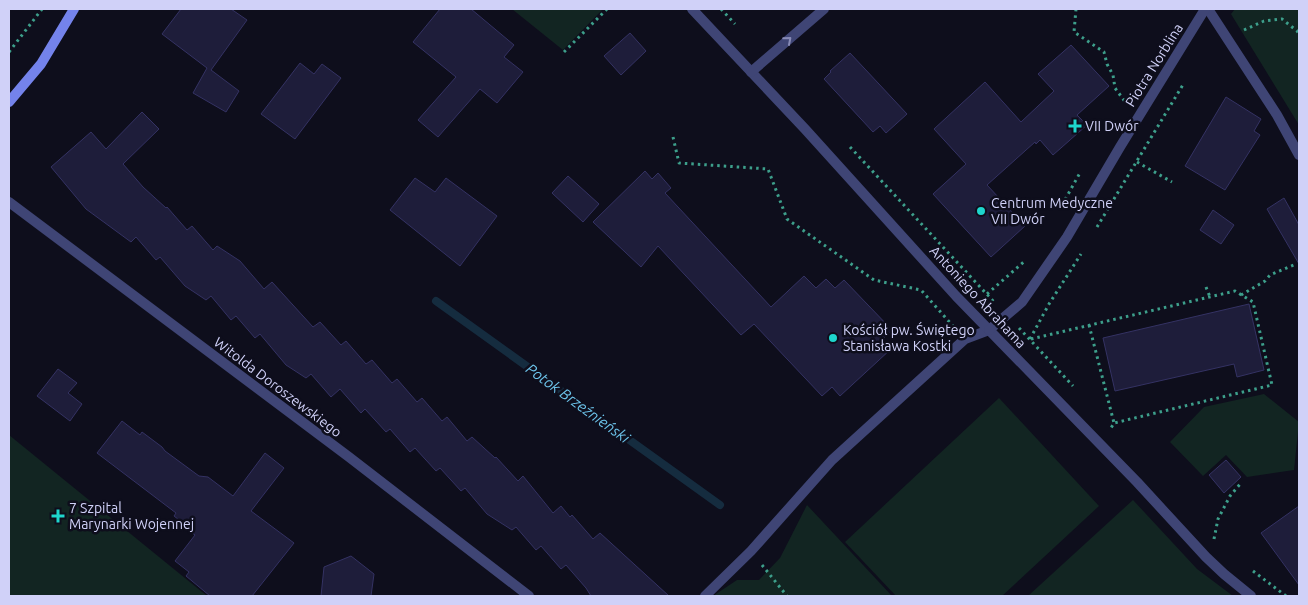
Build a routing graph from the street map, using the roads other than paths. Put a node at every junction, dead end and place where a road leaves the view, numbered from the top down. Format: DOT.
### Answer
graph roads {
  1 [pos="74,9"];
  2 [pos="692,9"];
  3 [pos="824,9"];
  4 [pos="1207,9"];
  5 [pos="751,72"];
  6 [pos="9,102"];
  7 [pos="1299,155"];
  8 [pos="9,202"];
  9 [pos="989,330"];
  10 [pos="529,596"];
  11 [pos="705,596"];
  12 [pos="1251,596"];
  1 -- 6 [label="street"];
  2 -- 5 [label="street, Antoniego Abrahama"];
  5 -- 3 [label="street, one-way"];
  4 -- 7 [label="street"];
  4 -- 9 [label="street, Piotra Norblina"];
  5 -- 9 [label="street, Antoniego Abrahama"];
  8 -- 10 [label="street, Witolda Doroszewskiego"];
  9 -- 11 [label="street, Piotra Norblina"];
  9 -- 12 [label="street, Antoniego Abrahama"];
}
